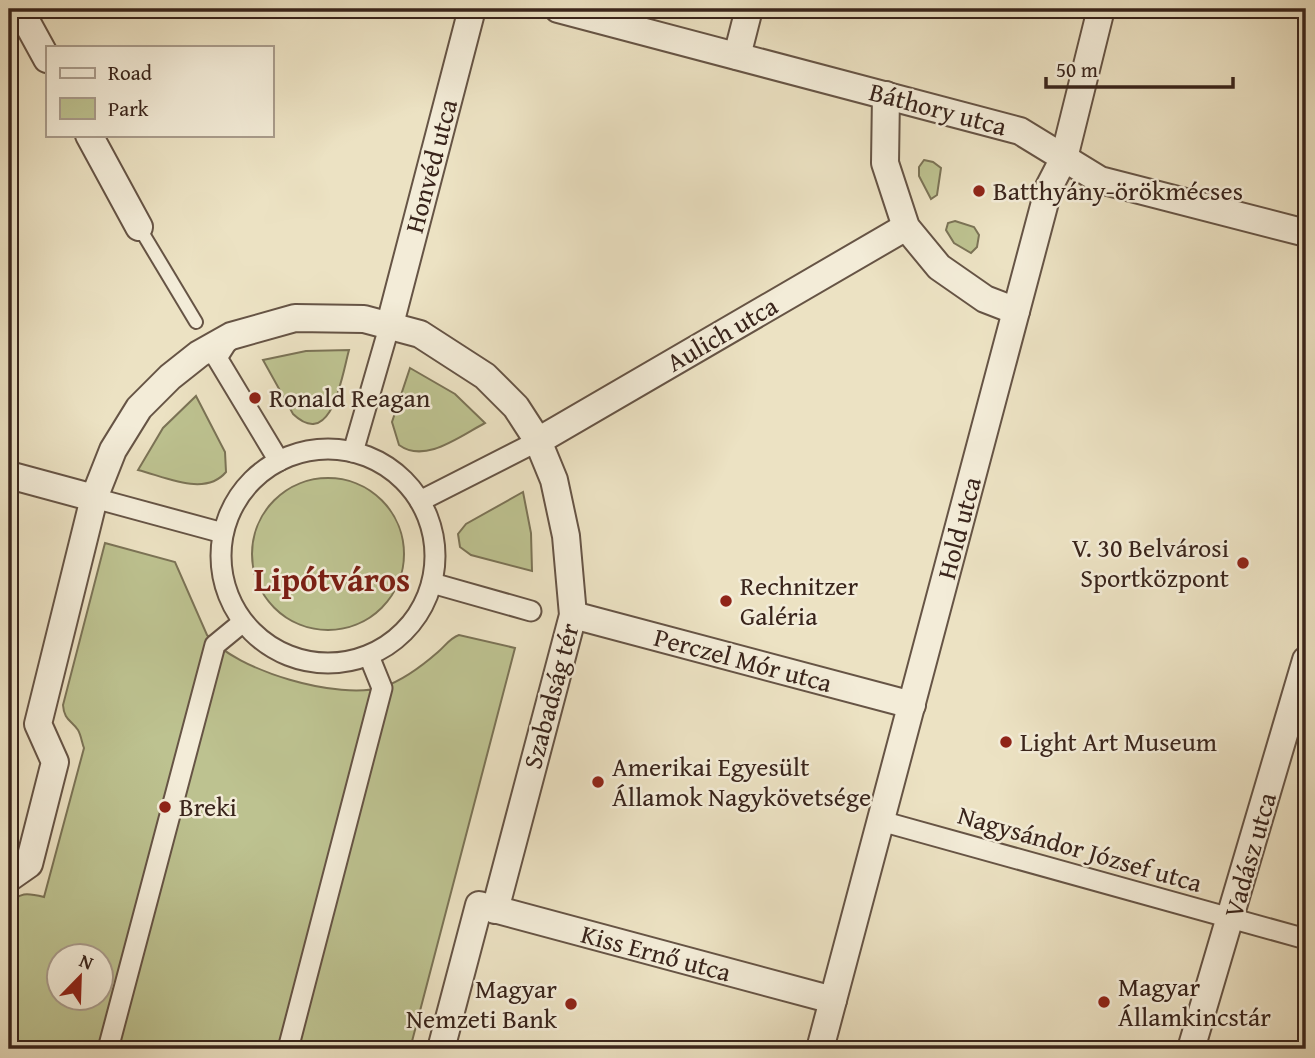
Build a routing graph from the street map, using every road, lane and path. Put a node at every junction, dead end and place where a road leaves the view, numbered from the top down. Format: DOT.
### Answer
graph roads {
  1 [pos="472,9"];
  2 [pos="558,9"];
  3 [pos="749,9"];
  4 [pos="1101,9"];
  5 [pos="22,13"];
  6 [pos="737,56"];
  7 [pos="46,57"];
  8 [pos="886,95"];
  9 [pos="90,136"];
  10 [pos="1064,158"];
  11 [pos="139,227"];
  12 [pos="906,227"];
  13 [pos="1306,233"];
  14 [pos="1016,311"];
  15 [pos="196,322"];
  16 [pos="390,324"];
  17 [pos="224,347"];
  18 [pos="538,441"];
  19 [pos="353,452"];
  20 [pos="278,461"];
  21 [pos="9,475"];
  22 [pos="94,498"];
  23 [pos="420,501"];
  24 [pos="223,533"];
  25 [pos="432,583"];
  26 [pos="531,611"];
  27 [pos="573,615"];
  28 [pos="243,622"];
  29 [pos="369,656"];
  30 [pos="1306,660"];
  31 [pos="912,705"];
  32 [pos="881,821"];
  33 [pos="9,878"];
  34 [pos="486,907"];
  35 [pos="1231,918"];
  36 [pos="1306,939"];
  37 [pos="833,1000"];
  38 [pos="108,1049"];
  39 [pos="288,1049"];
  40 [pos="442,1049"];
  41 [pos="820,1049"];
  42 [pos="1191,1049"];
  1 -- 16 [label="street, Honvéd utca"];
  2 -- 6 [label="street, Báthory utca"];
  3 -- 6 [label="street"];
  4 -- 10 [label="street, Hold utca"];
  5 -- 7 [label="street"];
  6 -- 8 [label="street, Báthory utca"];
  8 -- 10 [label="street, Báthory utca"];
  8 -- 12 [label="street"];
  9 -- 11 [label="street"];
  10 -- 13 [label="street, Báthory utca"];
  10 -- 14 [label="street, Hold utca"];
  11 -- 15 [label="lane"];
  12 -- 14 [label="street"];
  12 -- 18 [label="street, Aulich utca"];
  14 -- 31 [label="street, Hold utca"];
  16 -- 17 [label="street, Szabadság tér"];
  16 -- 18 [label="street, Szabadság tér"];
  16 -- 19 [label="street"];
  17 -- 20 [label="street"];
  17 -- 22 [label="street, Szabadság tér"];
  18 -- 23 [label="street"];
  18 -- 27 [label="street, Szabadság tér"];
  19 -- 20 [label="street"];
  19 -- 23 [label="street"];
  20 -- 24 [label="street"];
  21 -- 22 [label="street"];
  22 -- 24 [label="street"];
  22 -- 33 [label="street, Szabadság tér"];
  23 -- 25 [label="street"];
  24 -- 28 [label="street"];
  25 -- 26 [label="street, Szabadság tér"];
  25 -- 29 [label="street"];
  27 -- 31 [label="street, Perczel Mór utca"];
  27 -- 34 [label="street, Szabadság tér"];
  28 -- 29 [label="street"];
  28 -- 38 [label="street"];
  29 -- 39 [label="street"];
  30 -- 35 [label="street, Vadász utca"];
  31 -- 32 [label="street, Hold utca"];
  32 -- 35 [label="street, Nagysándor József utca"];
  32 -- 37 [label="street, Hold utca"];
  34 -- 37 [label="street, Kiss Ernő utca"];
  34 -- 40 [label="street, Szabadság tér"];
  35 -- 36 [label="street, Nagysándor József utca"];
  35 -- 42 [label="street, Vadász utca"];
  37 -- 41 [label="street, Hold utca"];
}
